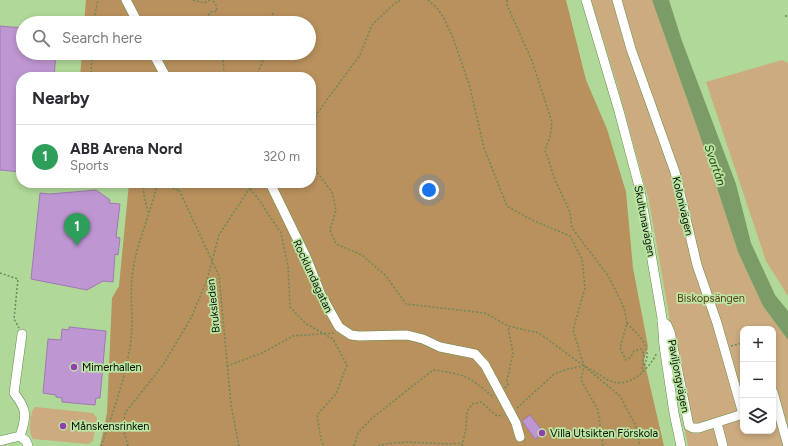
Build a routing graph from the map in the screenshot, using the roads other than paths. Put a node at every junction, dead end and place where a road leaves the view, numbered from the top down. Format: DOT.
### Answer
graph roads {
  1 [pos="126,0"];
  2 [pos="588,0"];
  3 [pos="617,0"];
  4 [pos="134,16"];
  5 [pos="157,60"];
  6 [pos="163,72"];
  7 [pos="272,188"];
  8 [pos="662,320"];
  9 [pos="22,334"];
  10 [pos="740,404"];
  11 [pos="776,409"];
  12 [pos="740,415"];
  13 [pos="717,423"];
  14 [pos="20,436"];
  15 [pos="520,437"];
  16 [pos="0,441"];
  17 [pos="28,446"];
  18 [pos="681,446"];
  19 [pos="723,446"];
  20 [pos="788,446"];
  1 -- 4 [label="street"];
  2 -- 8 [label="street, Skultunavägen"];
  3 -- 10 [label="street, Kolonivägen"];
  5 -- 6 [label="street"];
  7 -- 15 [label="street, Rocklundagatan"];
  8 -- 13 [label="street, Paviljongvägen"];
  8 -- 18 [label="street, Skultunavägen"];
  9 -- 14 [label="street"];
  11 -- 20 [label="street"];
  12 -- 13 [label="street, Paviljongvägen"];
  13 -- 19 [label="street"];
  14 -- 16 [label="street"];
  14 -- 17 [label="street"];
}
